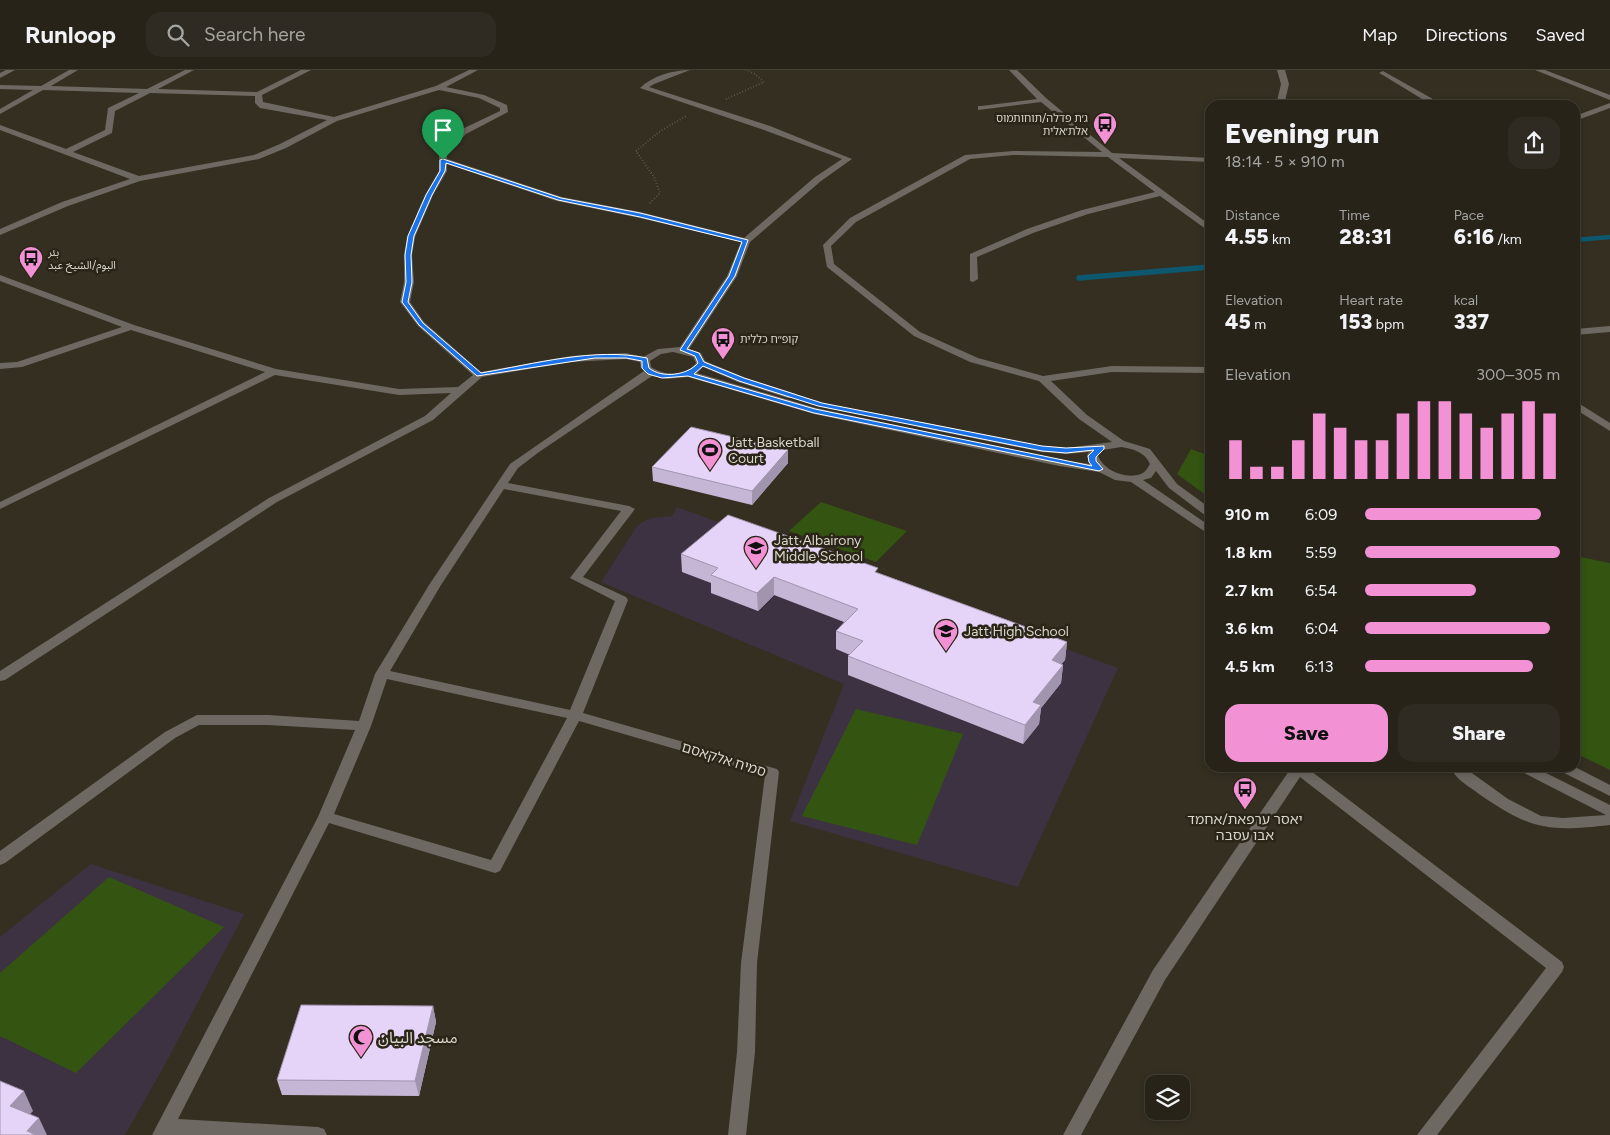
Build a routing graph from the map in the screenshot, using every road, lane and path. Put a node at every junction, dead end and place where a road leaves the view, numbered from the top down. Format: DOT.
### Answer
graph roads {
  1 [pos="11,70"];
  2 [pos="74,70"];
  3 [pos="190,70"];
  4 [pos="307,70"];
  5 [pos="474,70"];
  6 [pos="686,70"];
  7 [pos="746,70"];
  8 [pos="1013,70"];
  9 [pos="1281,70"];
  10 [pos="1539,70"];
  11 [pos="1383,73"];
  12 [pos="0,76"];
  13 [pos="0,87"];
  14 [pos="43,87"];
  15 [pos="439,88"];
  16 [pos="150,90"];
  17 [pos="258,94"];
  18 [pos="1610,98"];
  19 [pos="1043,100"];
  20 [pos="1281,100"];
  21 [pos="1428,100"];
  22 [pos="1610,105"];
  23 [pos="703,107"];
  24 [pos="981,108"];
  25 [pos="0,112"];
  26 [pos="1580,117"];
  27 [pos="334,118"];
  28 [pos="0,127"];
  29 [pos="66,152"];
  30 [pos="1110,155"];
  31 [pos="443,160"];
  32 [pos="1205,160"];
  33 [pos="138,179"];
  34 [pos="1162,193"];
  35 [pos="640,215"];
  36 [pos="1205,225"];
  37 [pos="0,232"];
  38 [pos="746,241"];
  39 [pos="0,278"];
  40 [pos="973,278"];
  41 [pos="131,327"];
  42 [pos="1610,328"];
  43 [pos="1580,331"];
  44 [pos="683,350"];
  45 [pos="701,363"];
  46 [pos="0,366"];
  47 [pos="647,366"];
  48 [pos="1205,370"];
  49 [pos="274,372"];
  50 [pos="688,374"];
  51 [pos="480,375"];
  52 [pos="1043,378"];
  53 [pos="461,390"];
  54 [pos="1580,407"];
  55 [pos="1610,428"];
  56 [pos="1120,444"];
  57 [pos="1102,447"];
  58 [pos="1156,464"];
  59 [pos="1099,469"];
  60 [pos="1132,478"];
  61 [pos="500,485"];
  62 [pos="0,506"];
  63 [pos="1205,510"];
  64 [pos="1205,528"];
  65 [pos="382,674"];
  66 [pos="0,677"];
  67 [pos="575,715"];
  68 [pos="364,726"];
  69 [pos="1295,772"];
  70 [pos="1303,772"];
  71 [pos="1460,772"];
  72 [pos="1533,772"];
  73 [pos="1573,772"];
  74 [pos="1610,791"];
  75 [pos="1610,811"];
  76 [pos="325,817"];
  77 [pos="1610,820"];
  78 [pos="0,859"];
  79 [pos="164,1131"];
  80 [pos="318,1135"];
  81 [pos="737,1135"];
  82 [pos="1072,1135"];
  83 [pos="1426,1135"];
  1 -- 12 [label="street"];
  2 -- 14 [label="street"];
  3 -- 16 [label="street"];
  4 -- 17 [label="street"];
  5 -- 15 [label="street"];
  6 -- 23 [label="street"];
  7 -- 23 [label="path"];
  8 -- 19 [label="street"];
  9 -- 20 [label="street"];
  10 -- 18 [label="street"];
  11 -- 21 [label="street"];
  13 -- 14 [label="street"];
  14 -- 16 [label="street"];
  14 -- 25 [label="street"];
  15 -- 27 [label="street"];
  15 -- 31 [label="street"];
  16 -- 17 [label="street"];
  16 -- 29 [label="street"];
  17 -- 27 [label="street"];
  19 -- 24 [label="street"];
  19 -- 30 [label="street"];
  22 -- 26 [label="street"];
  23 -- 35 [label="path"];
  23 -- 38 [label="street"];
  27 -- 33 [label="street"];
  28 -- 29 [label="street"];
  29 -- 33 [label="street"];
  30 -- 32 [label="street"];
  30 -- 34 [label="street"];
  30 -- 52 [label="street"];
  31 -- 35 [label="street"];
  31 -- 51 [label="street"];
  33 -- 37 [label="street"];
  34 -- 36 [label="street"];
  34 -- 40 [label="street"];
  35 -- 38 [label="street"];
  38 -- 44 [label="street"];
  39 -- 41 [label="street"];
  41 -- 46 [label="street"];
  41 -- 49 [label="street"];
  42 -- 43 [label="street"];
  44 -- 45 [label="street"];
  44 -- 47 [label="street"];
  45 -- 50 [label="street"];
  45 -- 57 [label="street"];
  47 -- 50 [label="street"];
  47 -- 51 [label="street"];
  47 -- 61 [label="street"];
  48 -- 52 [label="street"];
  49 -- 53 [label="street"];
  49 -- 62 [label="street"];
  50 -- 59 [label="street"];
  51 -- 53 [label="street"];
  52 -- 56 [label="street"];
  53 -- 66 [label="street"];
  54 -- 55 [label="street"];
  56 -- 57 [label="street"];
  56 -- 58 [label="street"];
  57 -- 59 [label="street"];
  58 -- 60 [label="street"];
  58 -- 63 [label="street"];
  59 -- 60 [label="street"];
  60 -- 64 [label="street"];
  61 -- 65 [label="street"];
  61 -- 67 [label="street"];
  65 -- 67 [label="street, סמיח אלקאסם"];
  65 -- 68 [label="street"];
  67 -- 76 [label="street"];
  67 -- 81 [label="street, סמיח אלקאסם"];
  68 -- 76 [label="street"];
  68 -- 78 [label="street"];
  69 -- 82 [label="street"];
  70 -- 83 [label="street"];
  71 -- 77 [label="street"];
  72 -- 75 [label="street"];
  73 -- 74 [label="street"];
  76 -- 79 [label="street"];
  79 -- 80 [label="street"];
}
